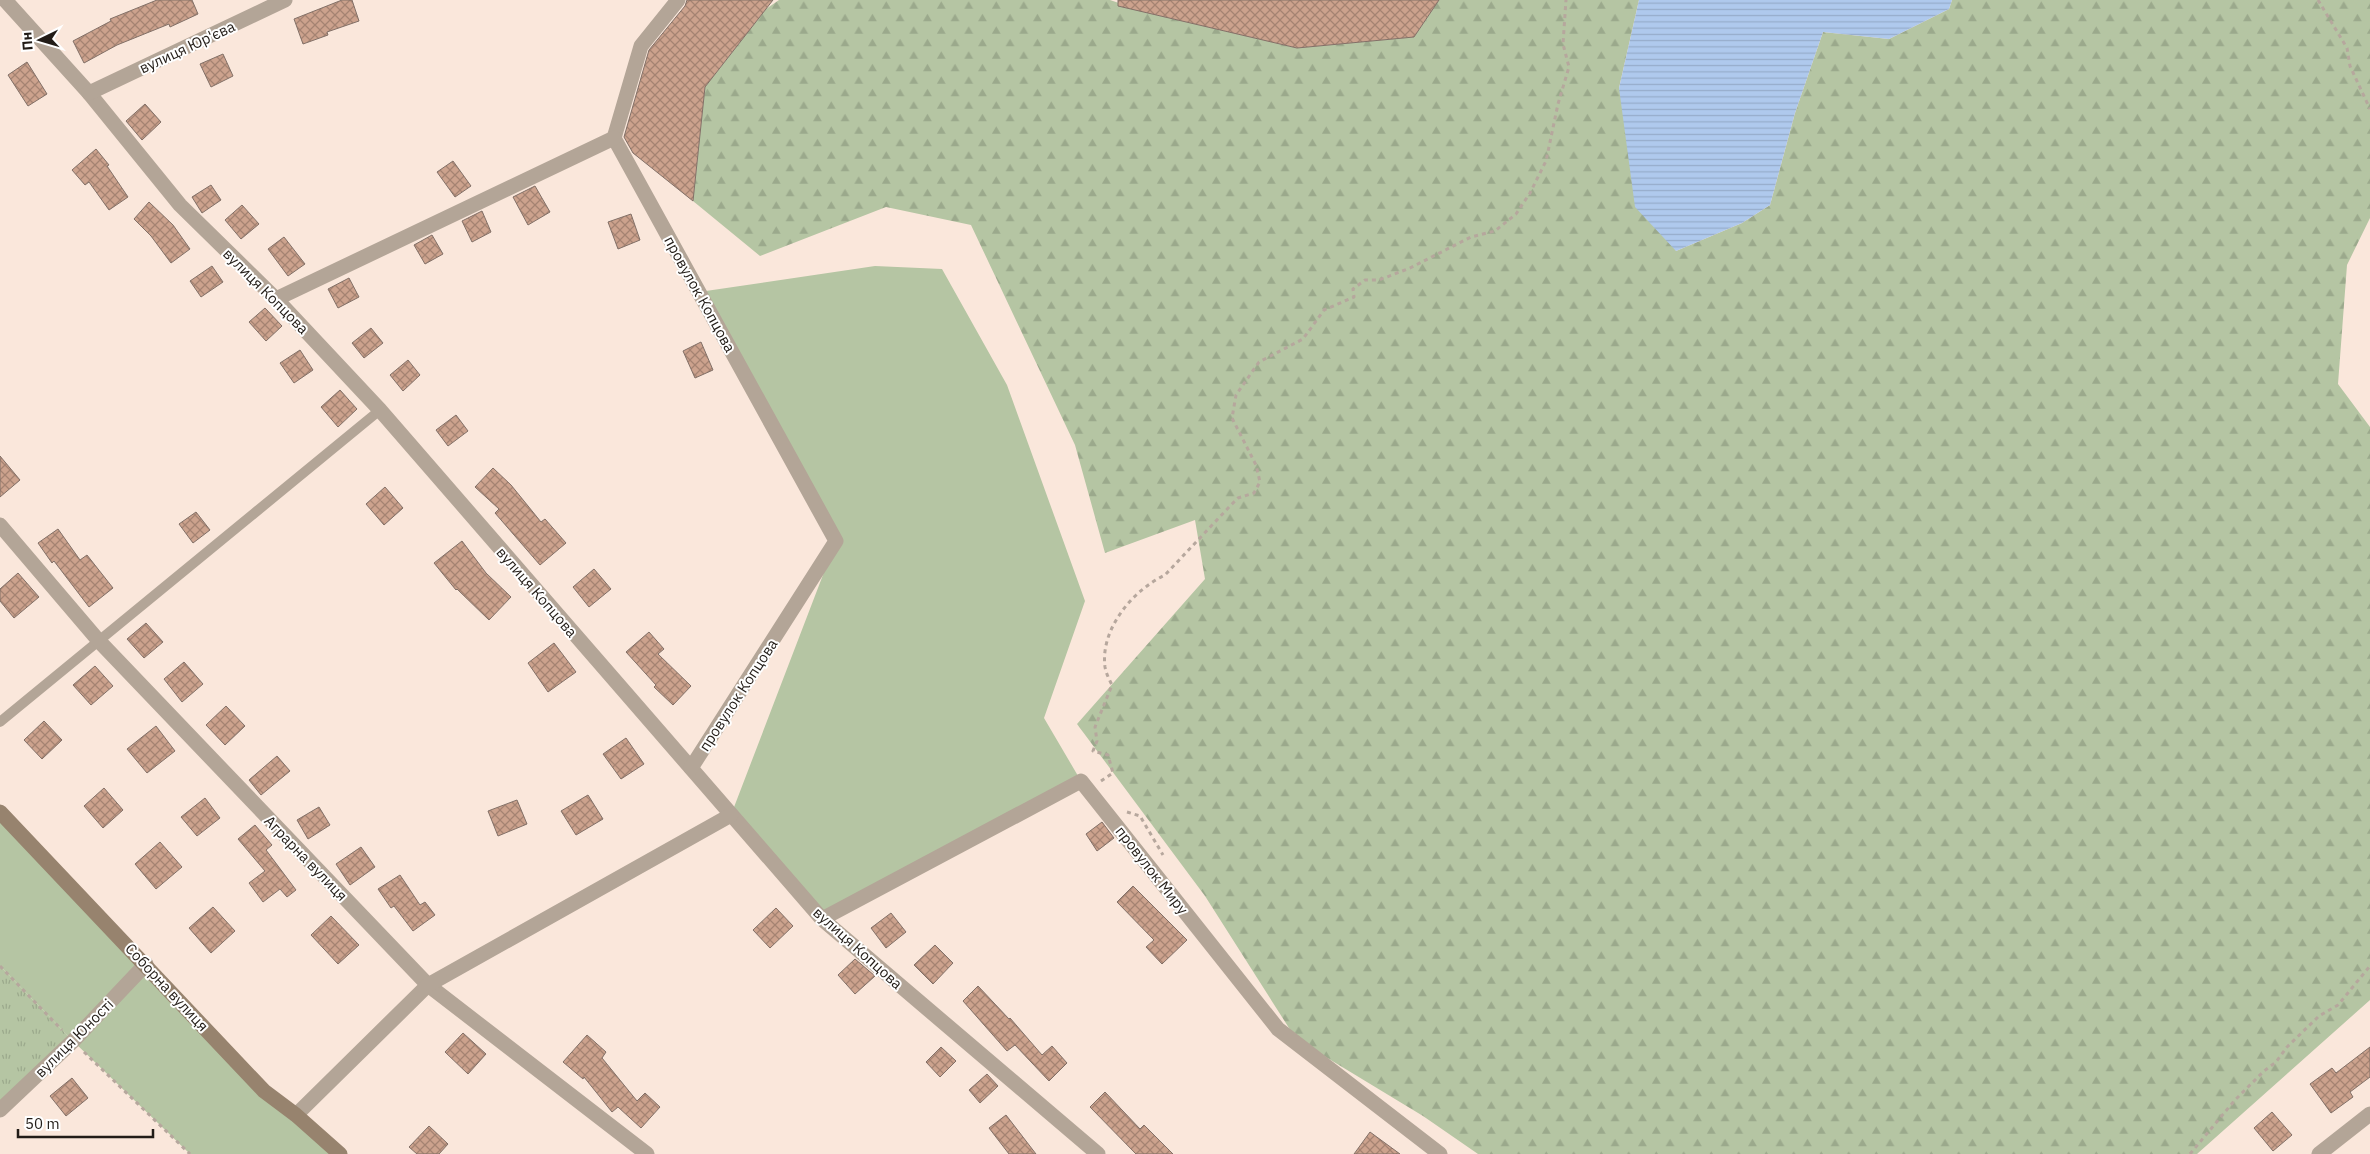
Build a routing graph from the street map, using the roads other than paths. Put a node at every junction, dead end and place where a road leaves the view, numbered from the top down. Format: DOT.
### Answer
graph roads {
  1 [pos="5,0"];
  2 [pos="285,0"];
  3 [pos="678,0"];
  4 [pos="89,93"];
  5 [pos="614,138"];
  6 [pos="276,299"];
  7 [pos="380,410"];
  8 [pos="0,526"];
  9 [pos="98,640"];
  10 [pos="0,722"];
  11 [pos="691,768"];
  12 [pos="0,812"];
  13 [pos="731,815"];
  14 [pos="822,919"];
  15 [pos="146,964"];
  16 [pos="428,985"];
  17 [pos="0,1110"];
  18 [pos="2370,1114"];
  19 [pos="296,1115"];
  20 [pos="340,1154"];
  21 [pos="647,1154"];
  22 [pos="1098,1154"];
  23 [pos="1440,1154"];
  24 [pos="2319,1154"];
  1 -- 4 [label="street, вулиця Копцова"];
  2 -- 4 [label="street, вулиця Юр'єва"];
  3 -- 5 [label="street"];
  4 -- 6 [label="street, вулиця Копцова"];
  5 -- 6 [label="street"];
  5 -- 11 [label="street, провулок Копцова"];
  6 -- 7 [label="street, вулиця Копцова"];
  7 -- 9 [label="lane"];
  7 -- 11 [label="street, вулиця Копцова"];
  8 -- 9 [label="street, Аграрна вулиця"];
  9 -- 10 [label="lane"];
  9 -- 16 [label="street, Аграрна вулиця"];
  11 -- 13 [label="street, вулиця Копцова"];
  12 -- 15 [label="main road, Соборна вулиця"];
  13 -- 14 [label="street, вулиця Копцова"];
  13 -- 16 [label="street"];
  14 -- 22 [label="street, вулиця Копцова"];
  14 -- 23 [label="street, провулок Миру"];
  15 -- 17 [label="street, вулиця Юності"];
  15 -- 19 [label="main road, Соборна вулиця"];
  16 -- 19 [label="street"];
  16 -- 21 [label="street, Аграрна вулиця"];
  18 -- 24 [label="street"];
  19 -- 20 [label="main road, Соборна вулиця"];
}
